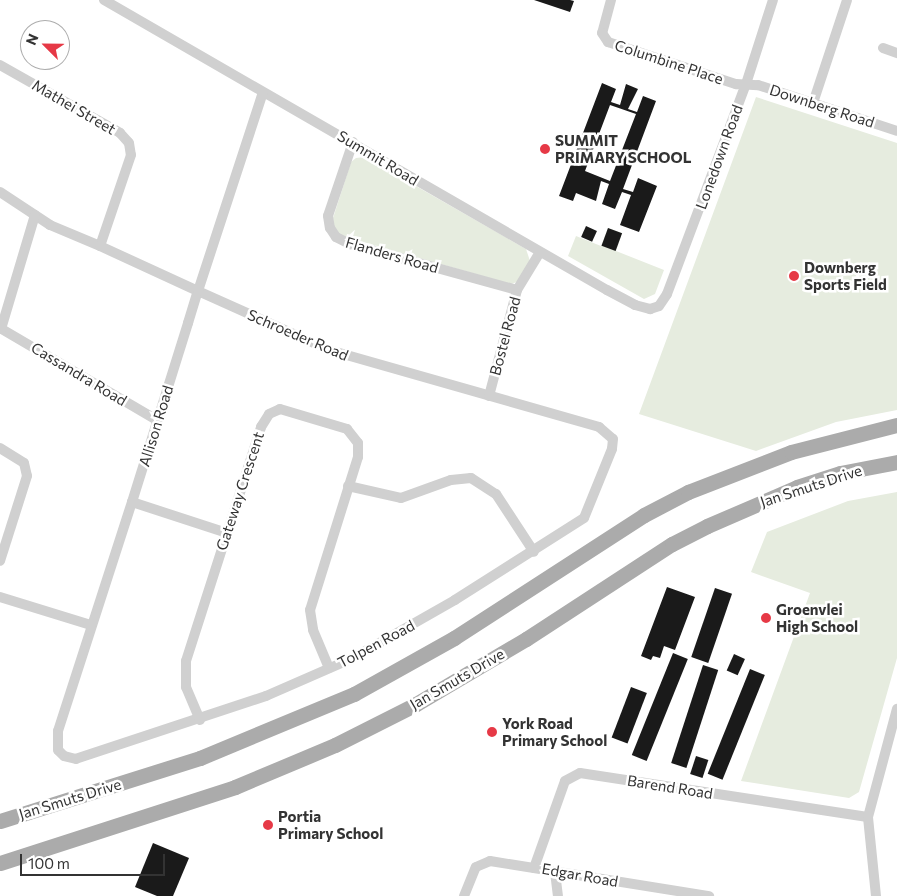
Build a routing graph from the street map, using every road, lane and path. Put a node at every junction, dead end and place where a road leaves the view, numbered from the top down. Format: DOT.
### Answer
graph roads {
  1 [pos="611,0"];
  2 [pos="773,0"];
  3 [pos="847,0"];
  4 [pos="109,1"];
  5 [pos="883,48"];
  6 [pos="897,53"];
  7 [pos="0,65"];
  8 [pos="746,84"];
  9 [pos="263,92"];
  10 [pos="813,103"];
  11 [pos="897,131"];
  12 [pos="353,142"];
  13 [pos="0,192"];
  14 [pos="35,215"];
  15 [pos="100,246"];
  16 [pos="540,252"];
  17 [pos="517,290"];
  18 [pos="198,291"];
  19 [pos="655,308"];
  20 [pos="0,328"];
  21 [pos="488,396"];
  22 [pos="157,420"];
  23 [pos="897,425"];
  24 [pos="612,437"];
  25 [pos="0,448"];
  26 [pos="897,462"];
  27 [pos="348,486"];
  28 [pos="132,502"];
  29 [pos="227,534"];
  30 [pos="534,552"];
  31 [pos="0,561"];
  32 [pos="0,596"];
  33 [pos="91,625"];
  34 [pos="329,668"];
  35 [pos="897,709"];
  36 [pos="200,720"];
  37 [pos="67,758"];
  38 [pos="868,817"];
  39 [pos="0,820"];
  40 [pos="0,863"];
  41 [pos="534,868"];
  42 [pos="556,872"];
  43 [pos="664,893"];
  44 [pos="464,896"];
  45 [pos="558,896"];
  46 [pos="709,896"];
  47 [pos="876,896"];
  1 -- 8 [label="street, Columbine Place"];
  2 -- 8 [label="street, Lonedown Road"];
  3 -- 10 [label="street"];
  4 -- 9 [label="street, Summit Road"];
  5 -- 6 [label="street"];
  7 -- 15 [label="street, Mathei Street"];
  8 -- 10 [label="street, Downberg Road"];
  8 -- 19 [label="street, Lonedown Road"];
  9 -- 12 [label="street, Summit Road"];
  9 -- 18 [label="street, Allison Road"];
  10 -- 11 [label="street, Downberg Road"];
  12 -- 16 [label="street, Summit Road"];
  12 -- 17 [label="street, Flanders Road"];
  13 -- 14 [label="street, Schroeder Road"];
  14 -- 15 [label="street, Schroeder Road"];
  14 -- 20 [label="street"];
  15 -- 18 [label="street, Schroeder Road"];
  16 -- 17 [label="street, Bostel Road"];
  16 -- 19 [label="street, Summit Road"];
  17 -- 21 [label="street, Bostel Road"];
  18 -- 21 [label="street, Schroeder Road"];
  18 -- 22 [label="street, Allison Road"];
  20 -- 22 [label="street, Cassandra Road"];
  21 -- 24 [label="street, Schroeder Road"];
  22 -- 28 [label="street, Allison Road"];
  23 -- 39 [label="main road, Jan Smuts Drive"];
  24 -- 30 [label="street, Tolpen Road"];
  25 -- 31 [label="street"];
  26 -- 40 [label="main road, Jan Smuts Drive"];
  27 -- 29 [label="street, Gateway Crescent"];
  27 -- 30 [label="street"];
  27 -- 34 [label="street, Gateway Crescent"];
  28 -- 29 [label="street"];
  28 -- 33 [label="street, Allison Road"];
  29 -- 36 [label="street, Gateway Crescent"];
  30 -- 34 [label="street, Tolpen Road"];
  32 -- 33 [label="street"];
  33 -- 37 [label="street, Allison Road"];
  34 -- 36 [label="street, Tolpen Road"];
  35 -- 38 [label="street"];
  36 -- 37 [label="street, Tolpen Road"];
  38 -- 41 [label="street, Barend Road"];
  38 -- 47 [label="street"];
  41 -- 42 [label="street, Edgar Road"];
  41 -- 44 [label="street, Edgar Road"];
  42 -- 43 [label="street, Edgar Road"];
  42 -- 45 [label="street"];
  43 -- 46 [label="street, Edgar Road"];
}
